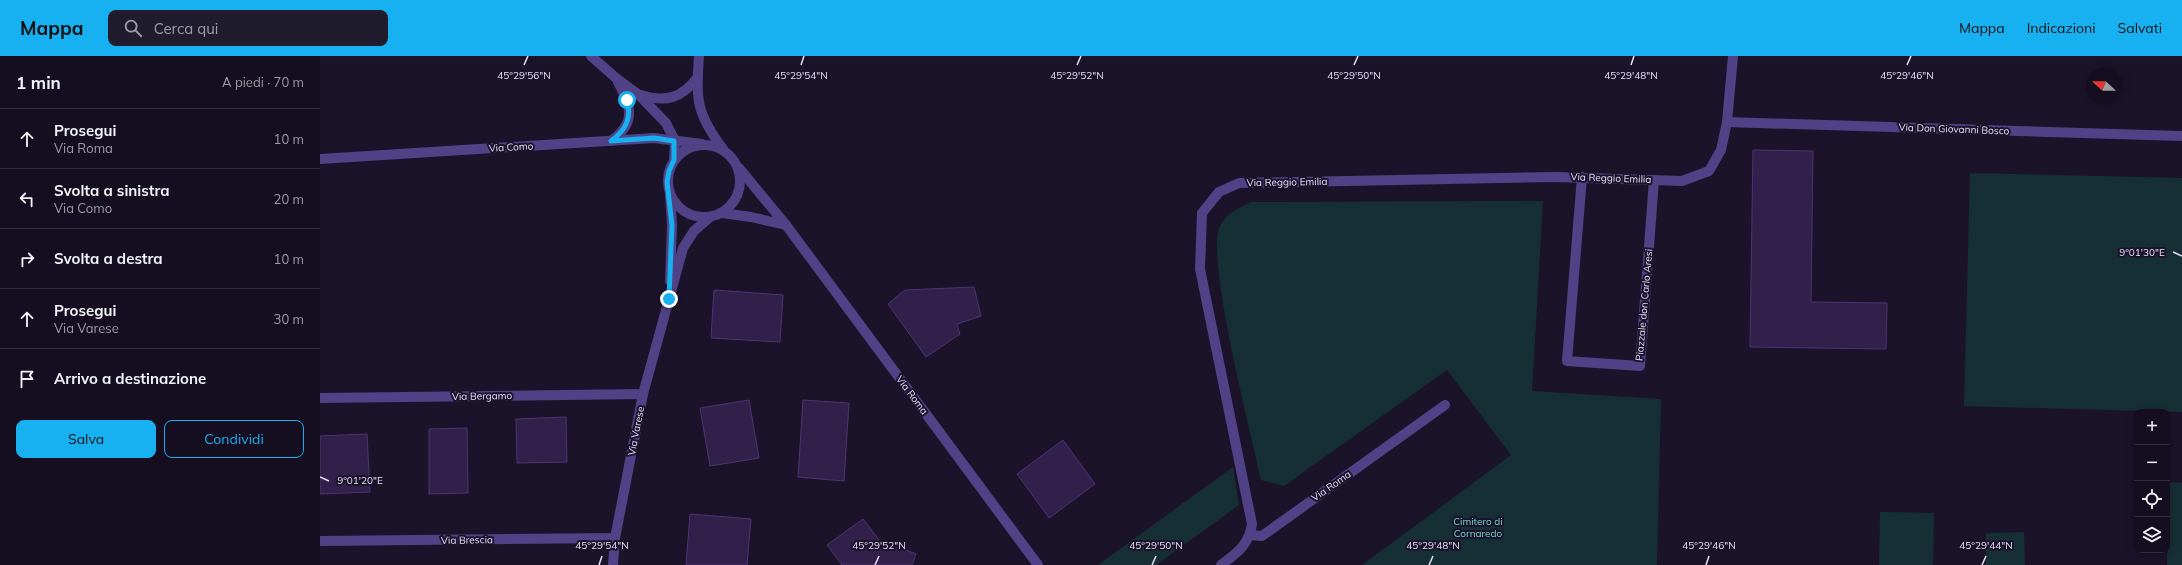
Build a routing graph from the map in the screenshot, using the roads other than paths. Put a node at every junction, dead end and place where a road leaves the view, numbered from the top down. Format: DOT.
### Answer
graph roads {
  1 [pos="591,56"];
  2 [pos="699,56"];
  3 [pos="1733,56"];
  4 [pos="698,77"];
  5 [pos="616,78"];
  6 [pos="639,95"];
  7 [pos="1726,122"];
  8 [pos="2182,136"];
  9 [pos="611,141"];
  10 [pos="674,141"];
  11 [pos="702,144"];
  12 [pos="723,149"];
  13 [pos="320,159"];
  14 [pos="674,160"];
  15 [pos="739,168"];
  16 [pos="1582,178"];
  17 [pos="1654,180"];
  18 [pos="670,194"];
  19 [pos="722,213"];
  20 [pos="710,217"];
  21 [pos="786,225"];
  22 [pos="669,299"];
  23 [pos="643,394"];
  24 [pos="320,398"];
  25 [pos="1445,405"];
  26 [pos="1250,535"];
  27 [pos="615,538"];
  28 [pos="320,541"];
  29 [pos="613,565"];
  30 [pos="1038,565"];
  31 [pos="1221,565"];
  1 -- 5 [label="street"];
  2 -- 4 [label="street"];
  3 -- 7 [label="street"];
  4 -- 6 [label="street"];
  4 -- 12 [label="street"];
  5 -- 6 [label="street"];
  5 -- 9 [label="street"];
  6 -- 10 [label="street"];
  7 -- 8 [label="street, Via Don Giovanni Bosco"];
  7 -- 17 [label="street, Via Reggio Emilia"];
  9 -- 10 [label="street, Via Como"];
  9 -- 13 [label="street, Via Como"];
  10 -- 11 [label="street, Via Como"];
  10 -- 14 [label="street"];
  11 -- 12 [label="street"];
  11 -- 14 [label="street"];
  12 -- 15 [label="street"];
  14 -- 18 [label="street"];
  15 -- 19 [label="street"];
  15 -- 21 [label="street, Via Roma"];
  16 -- 17 [label="street, Via Reggio Emilia"];
  16 -- 17 [label="street, Piazzale don Carlo Aresi"];
  16 -- 26 [label="street, Via Reggio Emilia"];
  18 -- 20 [label="street"];
  18 -- 22 [label="street, Via Varese"];
  19 -- 20 [label="street"];
  19 -- 21 [label="street"];
  20 -- 22 [label="street, Via Varese"];
  21 -- 30 [label="street, Via Roma"];
  22 -- 23 [label="street, Via Varese"];
  23 -- 24 [label="street, Via Bergamo"];
  23 -- 27 [label="street, Via Varese"];
  25 -- 26 [label="street, Via Roma"];
  26 -- 31 [label="street"];
  27 -- 28 [label="street, Via Brescia"];
  27 -- 29 [label="street, Via Varese"];
}
